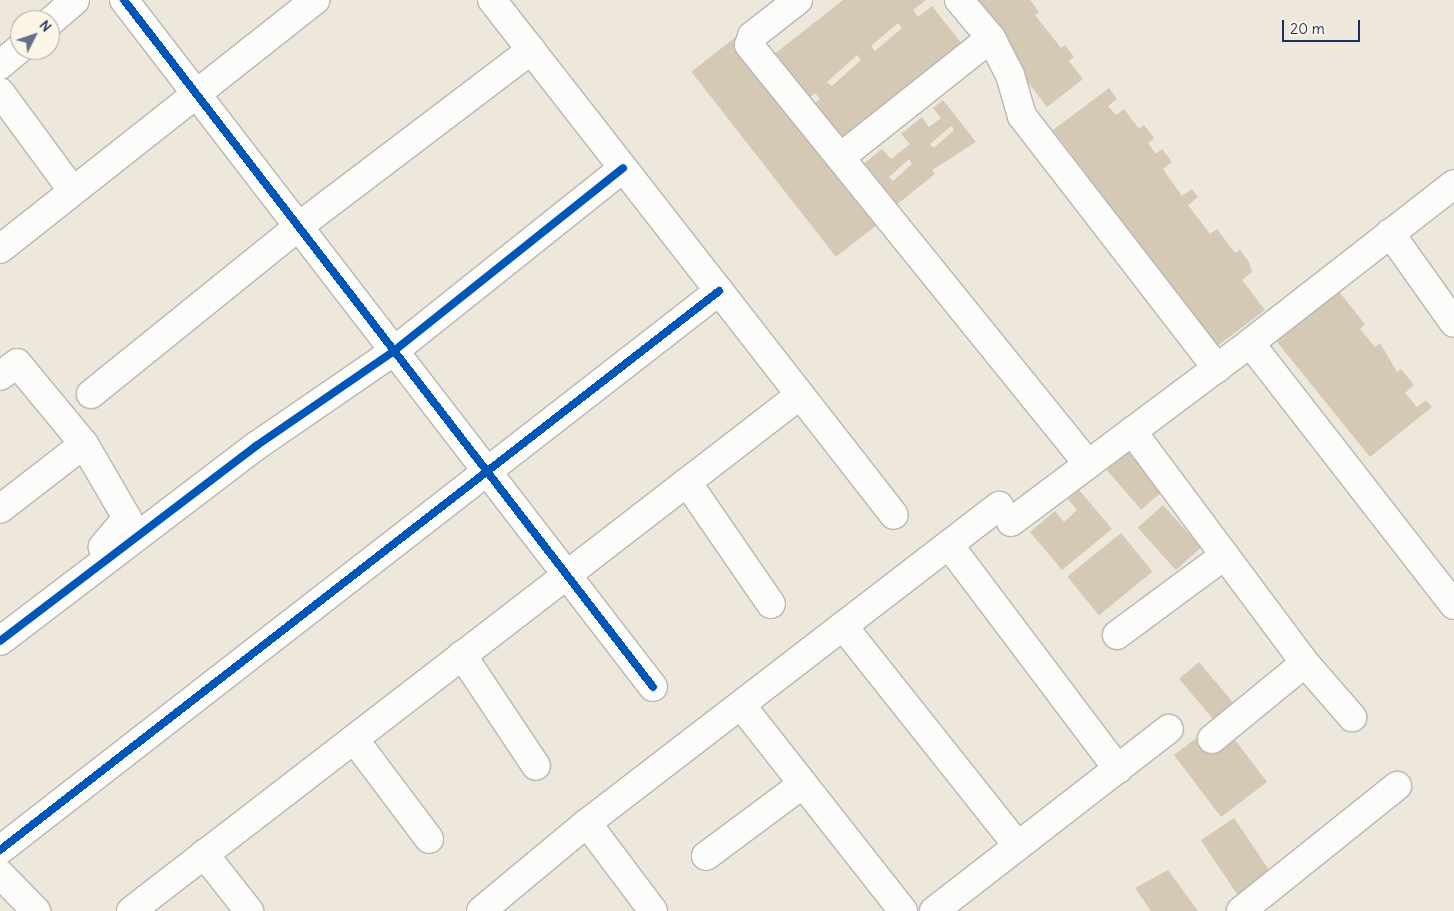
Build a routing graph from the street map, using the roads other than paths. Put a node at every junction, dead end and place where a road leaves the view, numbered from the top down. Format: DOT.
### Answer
graph roads {
  1 [pos="76,0"];
  2 [pos="124,0"];
  3 [pos="315,0"];
  4 [pos="492,0"];
  5 [pos="798,0"];
  6 [pos="959,0"];
  7 [pos="60,14"];
  8 [pos="991,38"];
  9 [pos="531,50"];
  10 [pos="10,56"];
  11 [pos="0,65"];
  12 [pos="0,92"];
  13 [pos="196,95"];
  14 [pos="842,156"];
  15 [pos="623,168"];
  16 [pos="1454,184"];
  17 [pos="72,190"];
  18 [pos="298,226"];
  19 [pos="1390,233"];
  20 [pos="0,249"];
  21 [pos="718,291"];
  22 [pos="1454,323"];
  23 [pos="1250,342"];
  24 [pos="394,350"];
  25 [pos="1217,368"];
  26 [pos="0,376"];
  27 [pos="91,394"];
  28 [pos="800,395"];
  29 [pos="1132,431"];
  30 [pos="84,444"];
  31 [pos="1088,464"];
  32 [pos="486,471"];
  33 [pos="686,482"];
  34 [pos="0,509"];
  35 [pos="894,515"];
  36 [pos="949,545"];
  37 [pos="1225,555"];
  38 [pos="566,575"];
  39 [pos="771,604"];
  40 [pos="1454,605"];
  41 [pos="0,624"];
  42 [pos="843,626"];
  43 [pos="1116,635"];
  44 [pos="0,641"];
  45 [pos="462,655"];
  46 [pos="1305,663"];
  47 [pos="653,688"];
  48 [pos="741,705"];
  49 [pos="1352,717"];
  50 [pos="1169,729"];
  51 [pos="354,739"];
  52 [pos="1212,740"];
  53 [pos="536,766"];
  54 [pos="1118,769"];
  55 [pos="803,784"];
  56 [pos="1397,786"];
  57 [pos="587,823"];
  58 [pos="429,839"];
  59 [pos="1018,846"];
  60 [pos="0,850"];
  61 [pos="204,854"];
  62 [pos="706,856"];
  63 [pos="0,874"];
  64 [pos="485,910"];
  65 [pos="36,911"];
  66 [pos="131,911"];
  67 [pos="249,911"];
  68 [pos="654,911"];
  69 [pos="903,911"];
  70 [pos="934,911"];
  71 [pos="1241,911"];
  1 -- 7 [label="street"];
  2 -- 13 [label="street"];
  3 -- 13 [label="street"];
  4 -- 9 [label="street"];
  5 -- 14 [label="street"];
  6 -- 8 [label="street"];
  8 -- 14 [label="street"];
  8 -- 25 [label="street"];
  9 -- 15 [label="street"];
  9 -- 18 [label="street"];
  10 -- 11 [label="street"];
  12 -- 17 [label="street"];
  13 -- 17 [label="street"];
  13 -- 18 [label="street"];
  14 -- 31 [label="street"];
  15 -- 21 [label="street"];
  15 -- 24 [label="street"];
  16 -- 19 [label="street"];
  17 -- 20 [label="street"];
  18 -- 24 [label="street"];
  18 -- 27 [label="street"];
  19 -- 22 [label="street"];
  19 -- 23 [label="street"];
  21 -- 28 [label="street"];
  21 -- 32 [label="street"];
  23 -- 25 [label="street"];
  23 -- 40 [label="street"];
  24 -- 32 [label="street"];
  24 -- 44 [label="street"];
  25 -- 29 [label="street"];
  26 -- 30 [label="street"];
  28 -- 33 [label="street"];
  28 -- 35 [label="street"];
  29 -- 31 [label="street"];
  29 -- 37 [label="street"];
  30 -- 34 [label="street"];
  30 -- 41 [label="street"];
  31 -- 36 [label="street"];
  32 -- 38 [label="street"];
  32 -- 60 [label="street"];
  33 -- 38 [label="street"];
  33 -- 39 [label="street"];
  36 -- 42 [label="street"];
  36 -- 54 [label="street"];
  37 -- 43 [label="street"];
  37 -- 46 [label="street"];
  38 -- 45 [label="street"];
  38 -- 47 [label="street"];
  42 -- 48 [label="street"];
  42 -- 59 [label="street"];
  45 -- 51 [label="street"];
  45 -- 53 [label="street"];
  46 -- 49 [label="street"];
  46 -- 52 [label="street"];
  48 -- 55 [label="street"];
  48 -- 57 [label="street"];
  50 -- 54 [label="street"];
  51 -- 58 [label="street"];
  51 -- 61 [label="street"];
  54 -- 59 [label="street"];
  55 -- 62 [label="street"];
  55 -- 69 [label="street"];
  56 -- 71 [label="street"];
  57 -- 64 [label="street"];
  57 -- 68 [label="street"];
  59 -- 70 [label="street"];
  61 -- 66 [label="street"];
  61 -- 67 [label="street"];
  63 -- 65 [label="street"];
}
